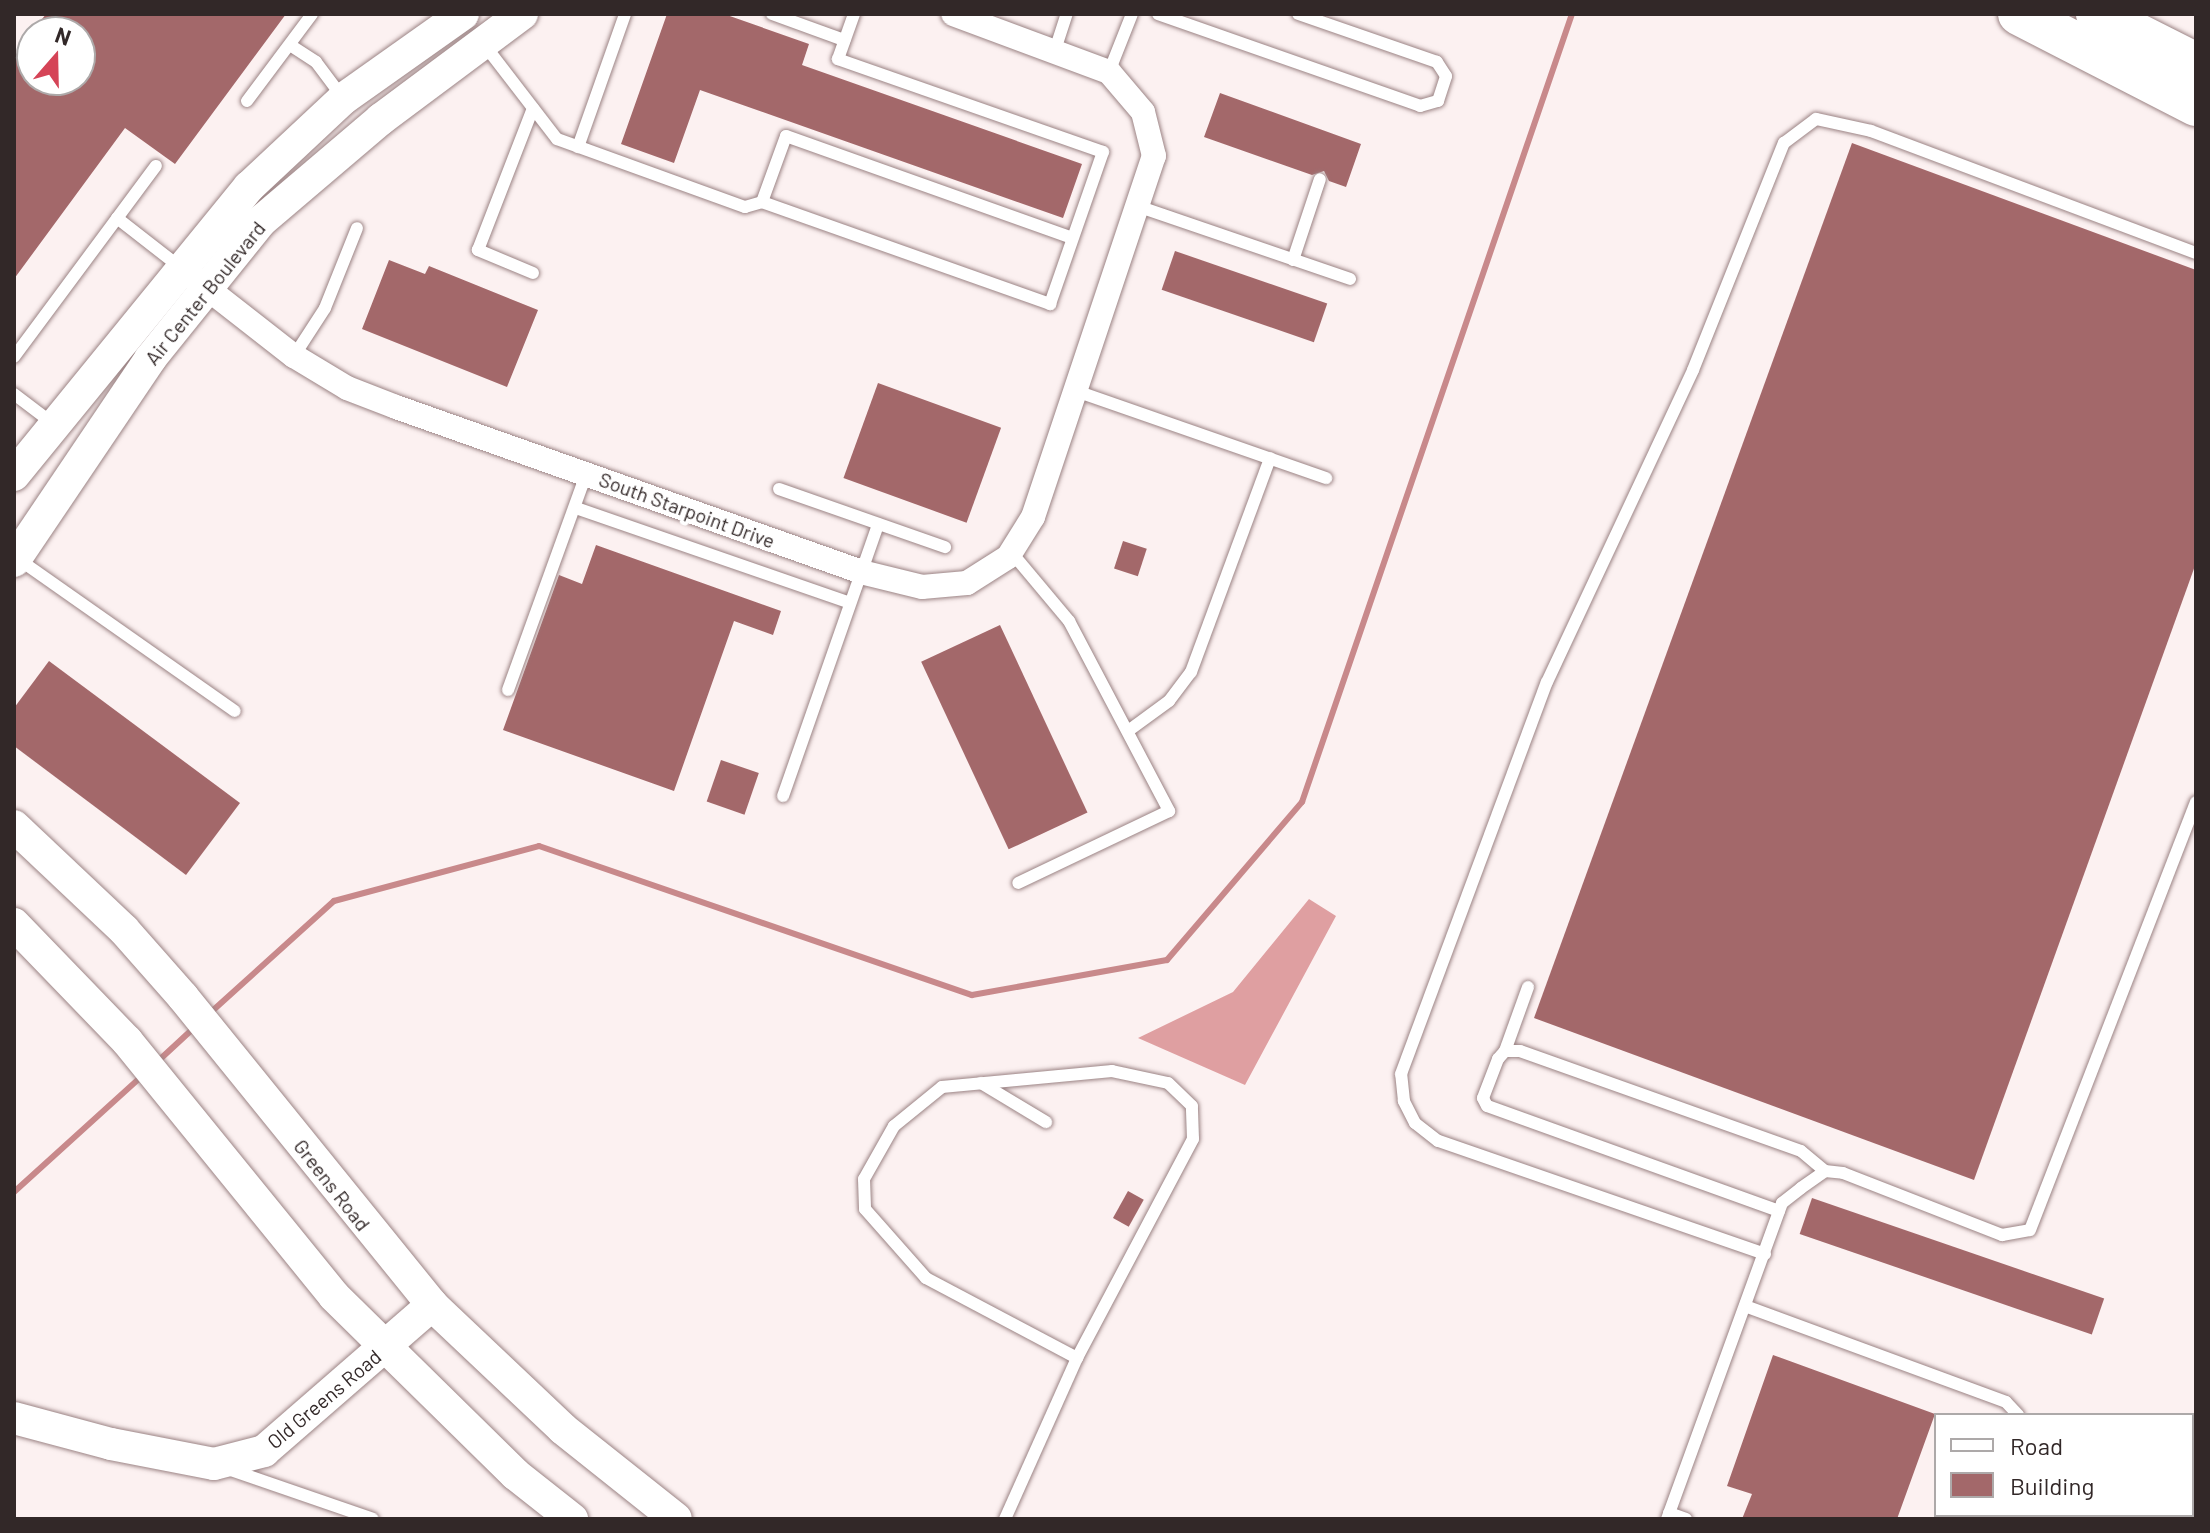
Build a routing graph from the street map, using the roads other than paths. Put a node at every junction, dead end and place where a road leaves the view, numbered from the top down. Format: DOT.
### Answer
graph roads {
  1 [pos="312,14"];
  2 [pos="463,14"];
  3 [pos="522,14"];
  4 [pos="625,14"];
  5 [pos="772,14"];
  6 [pos="854,14"];
  7 [pos="953,14"];
  8 [pos="1067,14"];
  9 [pos="1132,14"];
  10 [pos="1158,14"];
  11 [pos="1298,14"];
  12 [pos="2019,14"];
  13 [pos="2097,14"];
  14 [pos="844,40"];
  15 [pos="483,43"];
  16 [pos="290,45"];
  17 [pos="1055,50"];
  18 [pos="2196,64"];
  19 [pos="1109,72"];
  20 [pos="343,99"];
  21 [pos="247,101"];
  22 [pos="2196,105"];
  23 [pos="533,108"];
  24 [pos="578,147"];
  25 [pos="156,166"];
  26 [pos="1320,179"];
  27 [pos="762,202"];
  28 [pos="1140,207"];
  29 [pos="117,218"];
  30 [pos="357,228"];
  31 [pos="1072,238"];
  32 [pos="2196,253"];
  33 [pos="1293,260"];
  34 [pos="533,273"];
  35 [pos="192,277"];
  36 [pos="1350,279"];
  37 [pos="294,356"];
  38 [pos="14,357"];
  39 [pos="1076,391"];
  40 [pos="14,394"];
  41 [pos="52,423"];
  42 [pos="1270,458"];
  43 [pos="586,474"];
  44 [pos="14,475"];
  45 [pos="1326,478"];
  46 [pos="779,489"];
  47 [pos="576,508"];
  48 [pos="878,524"];
  49 [pos="945,547"];
  50 [pos="1012,553"];
  51 [pos="15,560"];
  52 [pos="861,572"];
  53 [pos="850,603"];
  54 [pos="508,690"];
  55 [pos="235,711"];
  56 [pos="1128,731"];
  57 [pos="783,796"];
  58 [pos="2196,802"];
  59 [pos="14,826"];
  60 [pos="1018,883"];
  61 [pos="14,924"];
  62 [pos="1528,987"];
  63 [pos="1505,1051"];
  64 [pos="981,1083"];
  65 [pos="1046,1122"];
  66 [pos="1825,1171"];
  67 [pos="1779,1211"];
  68 [pos="1765,1254"];
  69 [pos="432,1305"];
  70 [pos="1745,1306"];
  71 [pos="385,1348"];
  72 [pos="1077,1358"];
  73 [pos="2016,1413"];
  74 [pos="14,1418"];
  75 [pos="214,1464"];
  76 [pos="1668,1516"];
  77 [pos="373,1519"];
  78 [pos="572,1519"];
  79 [pos="676,1519"];
  80 [pos="1005,1519"];
  81 [pos="1686,1519"];
  1 -- 16 [label="lane"];
  2 -- 15 [label="street"];
  2 -- 20 [label="street, Air Center Boulevard"];
  3 -- 15 [label="street, Air Center Boulevard"];
  4 -- 24 [label="lane"];
  5 -- 14 [label="lane"];
  6 -- 14 [label="lane"];
  7 -- 17 [label="street"];
  8 -- 17 [label="lane"];
  9 -- 19 [label="lane"];
  10 -- 11 [label="lane"];
  12 -- 22 [label="highway"];
  13 -- 18 [label="highway"];
  14 -- 31 [label="lane"];
  15 -- 23 [label="lane"];
  15 -- 35 [label="street, Air Center Boulevard"];
  16 -- 20 [label="lane"];
  16 -- 21 [label="lane"];
  17 -- 19 [label="street"];
  19 -- 28 [label="street, South Starpoint Drive"];
  20 -- 35 [label="street, Air Center Boulevard"];
  23 -- 24 [label="lane"];
  23 -- 34 [label="lane"];
  24 -- 27 [label="lane"];
  25 -- 29 [label="lane"];
  26 -- 33 [label="lane"];
  27 -- 31 [label="lane"];
  27 -- 31 [label="lane"];
  28 -- 33 [label="lane"];
  28 -- 39 [label="street, South Starpoint Drive"];
  29 -- 35 [label="lane"];
  29 -- 38 [label="lane"];
  30 -- 37 [label="lane"];
  32 -- 68 [label="lane"];
  33 -- 36 [label="lane"];
  35 -- 37 [label="street, South Starpoint Drive"];
  35 -- 41 [label="street, Air Center Boulevard"];
  35 -- 51 [label="street, Air Center Boulevard"];
  37 -- 43 [label="street, South Starpoint Drive"];
  39 -- 42 [label="lane"];
  39 -- 50 [label="street, South Starpoint Drive"];
  40 -- 41 [label="lane"];
  41 -- 44 [label="street, Air Center Boulevard"];
  42 -- 45 [label="lane"];
  42 -- 56 [label="lane"];
  43 -- 47 [label="lane"];
  43 -- 52 [label="street, South Starpoint Drive"];
  46 -- 48 [label="lane"];
  47 -- 53 [label="lane"];
  47 -- 54 [label="lane"];
  48 -- 49 [label="lane"];
  48 -- 52 [label="lane"];
  50 -- 52 [label="street, South Starpoint Drive"];
  50 -- 56 [label="lane"];
  51 -- 55 [label="lane"];
  52 -- 53 [label="lane"];
  53 -- 57 [label="lane"];
  56 -- 60 [label="lane"];
  58 -- 66 [label="lane"];
  59 -- 69 [label="street, Greens Road"];
  61 -- 71 [label="street"];
  62 -- 63 [label="lane"];
  63 -- 66 [label="lane"];
  63 -- 67 [label="lane"];
  64 -- 65 [label="lane"];
  64 -- 72 [label="lane"];
  64 -- 72 [label="lane"];
  66 -- 67 [label="lane"];
  67 -- 68 [label="lane"];
  68 -- 70 [label="lane"];
  69 -- 71 [label="street, Old Greens Road"];
  69 -- 79 [label="street, Greens Road"];
  70 -- 73 [label="lane"];
  70 -- 76 [label="lane"];
  71 -- 75 [label="street, Old Greens Road"];
  71 -- 78 [label="street"];
  72 -- 80 [label="lane"];
  74 -- 75 [label="street, Old Greens Road"];
  75 -- 77 [label="lane"];
  76 -- 81 [label="lane"];
}
